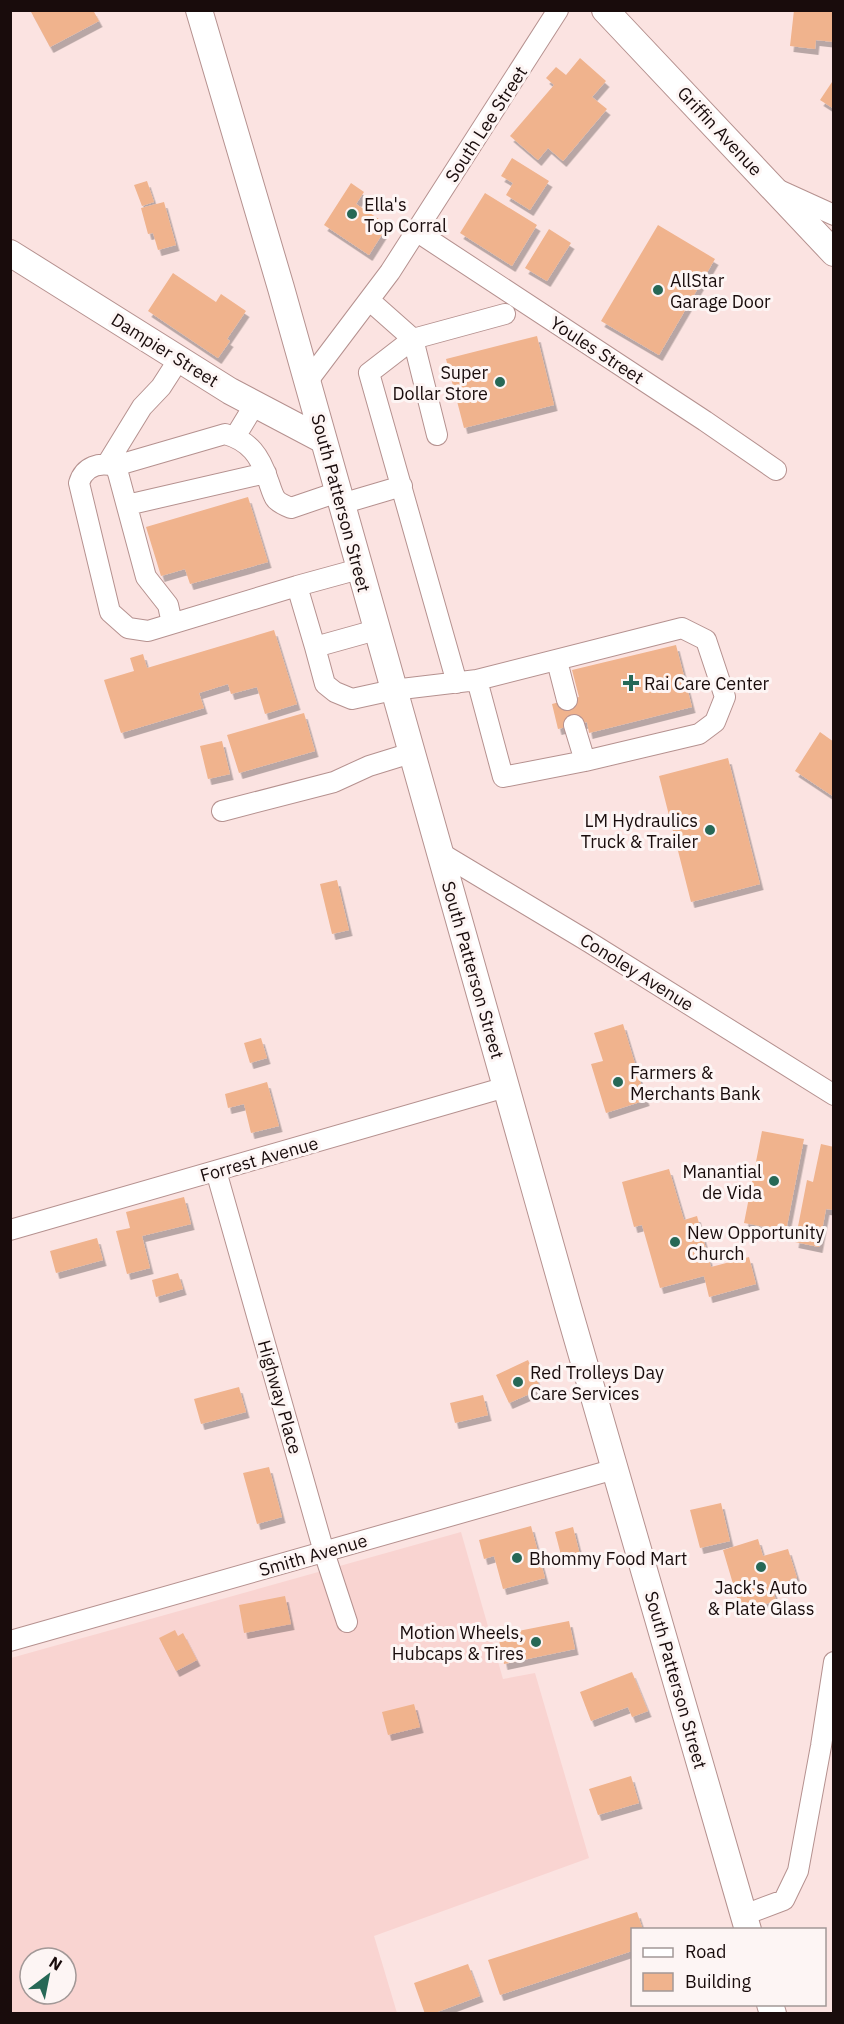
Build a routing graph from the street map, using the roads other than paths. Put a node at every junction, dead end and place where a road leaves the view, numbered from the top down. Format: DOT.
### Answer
graph roads {
  1 [pos="199,10"];
  2 [pos="558,10"];
  3 [pos="606,10"];
  4 [pos="773,188"];
  5 [pos="834,214"];
  6 [pos="416,231"];
  7 [pos="10,253"];
  8 [pos="834,253"];
  9 [pos="369,300"];
  10 [pos="506,314"];
  11 [pos="413,339"];
  12 [pos="179,359"];
  13 [pos="307,382"];
  14 [pos="255,404"];
  15 [pos="437,435"];
  16 [pos="235,437"];
  17 [pos="323,440"];
  18 [pos="111,465"];
  19 [pos="776,470"];
  20 [pos="266,473"];
  21 [pos="402,486"];
  22 [pos="339,498"];
  23 [pos="127,505"];
  24 [pos="359,569"];
  25 [pos="297,586"];
  26 [pos="172,623"];
  27 [pos="376,630"];
  28 [pos="315,646"];
  29 [pos="556,661"];
  30 [pos="477,680"];
  31 [pos="457,683"];
  32 [pos="393,690"];
  33 [pos="567,700"];
  34 [pos="574,725"];
  35 [pos="411,753"];
  36 [pos="585,761"];
  37 [pos="222,811"];
  38 [pos="439,852"];
  39 [pos="506,1087"];
  40 [pos="834,1095"];
  41 [pos="216,1172"];
  42 [pos="10,1230"];
  43 [pos="615,1470"];
  44 [pos="324,1552"];
  45 [pos="347,1622"];
  46 [pos="10,1641"];
  47 [pos="834,1662"];
  48 [pos="746,1922"];
  1 -- 13 [label="main road, South Patterson Street"];
  2 -- 6 [label="street, South Lee Street"];
  3 -- 4 [label="main road, Griffin Avenue"];
  4 -- 5 [label="street"];
  4 -- 8 [label="main road, Griffin Avenue"];
  6 -- 9 [label="street, South Lee Street"];
  6 -- 19 [label="street, Youles Street"];
  7 -- 12 [label="main road, Dampier Street"];
  9 -- 11 [label="street"];
  9 -- 13 [label="street, South Lee Street"];
  10 -- 11 [label="street"];
  11 -- 15 [label="street"];
  11 -- 21 [label="street"];
  12 -- 14 [label="main road, Dampier Street"];
  12 -- 18 [label="street"];
  13 -- 17 [label="main road, South Patterson Street"];
  14 -- 16 [label="street"];
  14 -- 17 [label="main road, Dampier Street"];
  16 -- 18 [label="street"];
  16 -- 20 [label="street"];
  17 -- 22 [label="main road, South Patterson Street"];
  18 -- 23 [label="street"];
  18 -- 26 [label="street"];
  20 -- 22 [label="street"];
  20 -- 23 [label="street"];
  21 -- 22 [label="street"];
  21 -- 31 [label="street"];
  22 -- 24 [label="main road, South Patterson Street"];
  23 -- 26 [label="street"];
  24 -- 25 [label="street"];
  24 -- 27 [label="main road, South Patterson Street"];
  25 -- 26 [label="street"];
  25 -- 28 [label="street"];
  27 -- 28 [label="street"];
  27 -- 32 [label="main road, South Patterson Street"];
  28 -- 32 [label="street"];
  29 -- 30 [label="street"];
  29 -- 33 [label="street"];
  29 -- 36 [label="street"];
  30 -- 31 [label="street"];
  30 -- 36 [label="street"];
  31 -- 32 [label="street"];
  32 -- 35 [label="main road, South Patterson Street"];
  34 -- 36 [label="street"];
  35 -- 37 [label="street"];
  35 -- 38 [label="main road, South Patterson Street"];
  38 -- 39 [label="main road, South Patterson Street"];
  38 -- 40 [label="street, Conoley Avenue"];
  39 -- 41 [label="street, Forrest Avenue"];
  39 -- 43 [label="main road, South Patterson Street"];
  41 -- 42 [label="street, Forrest Avenue"];
  41 -- 44 [label="street, Highway Place"];
  43 -- 44 [label="street, Smith Avenue"];
  43 -- 48 [label="main road, South Patterson Street"];
  44 -- 45 [label="street, Highway Place"];
  44 -- 46 [label="street, Smith Avenue"];
  47 -- 48 [label="street"];
}
